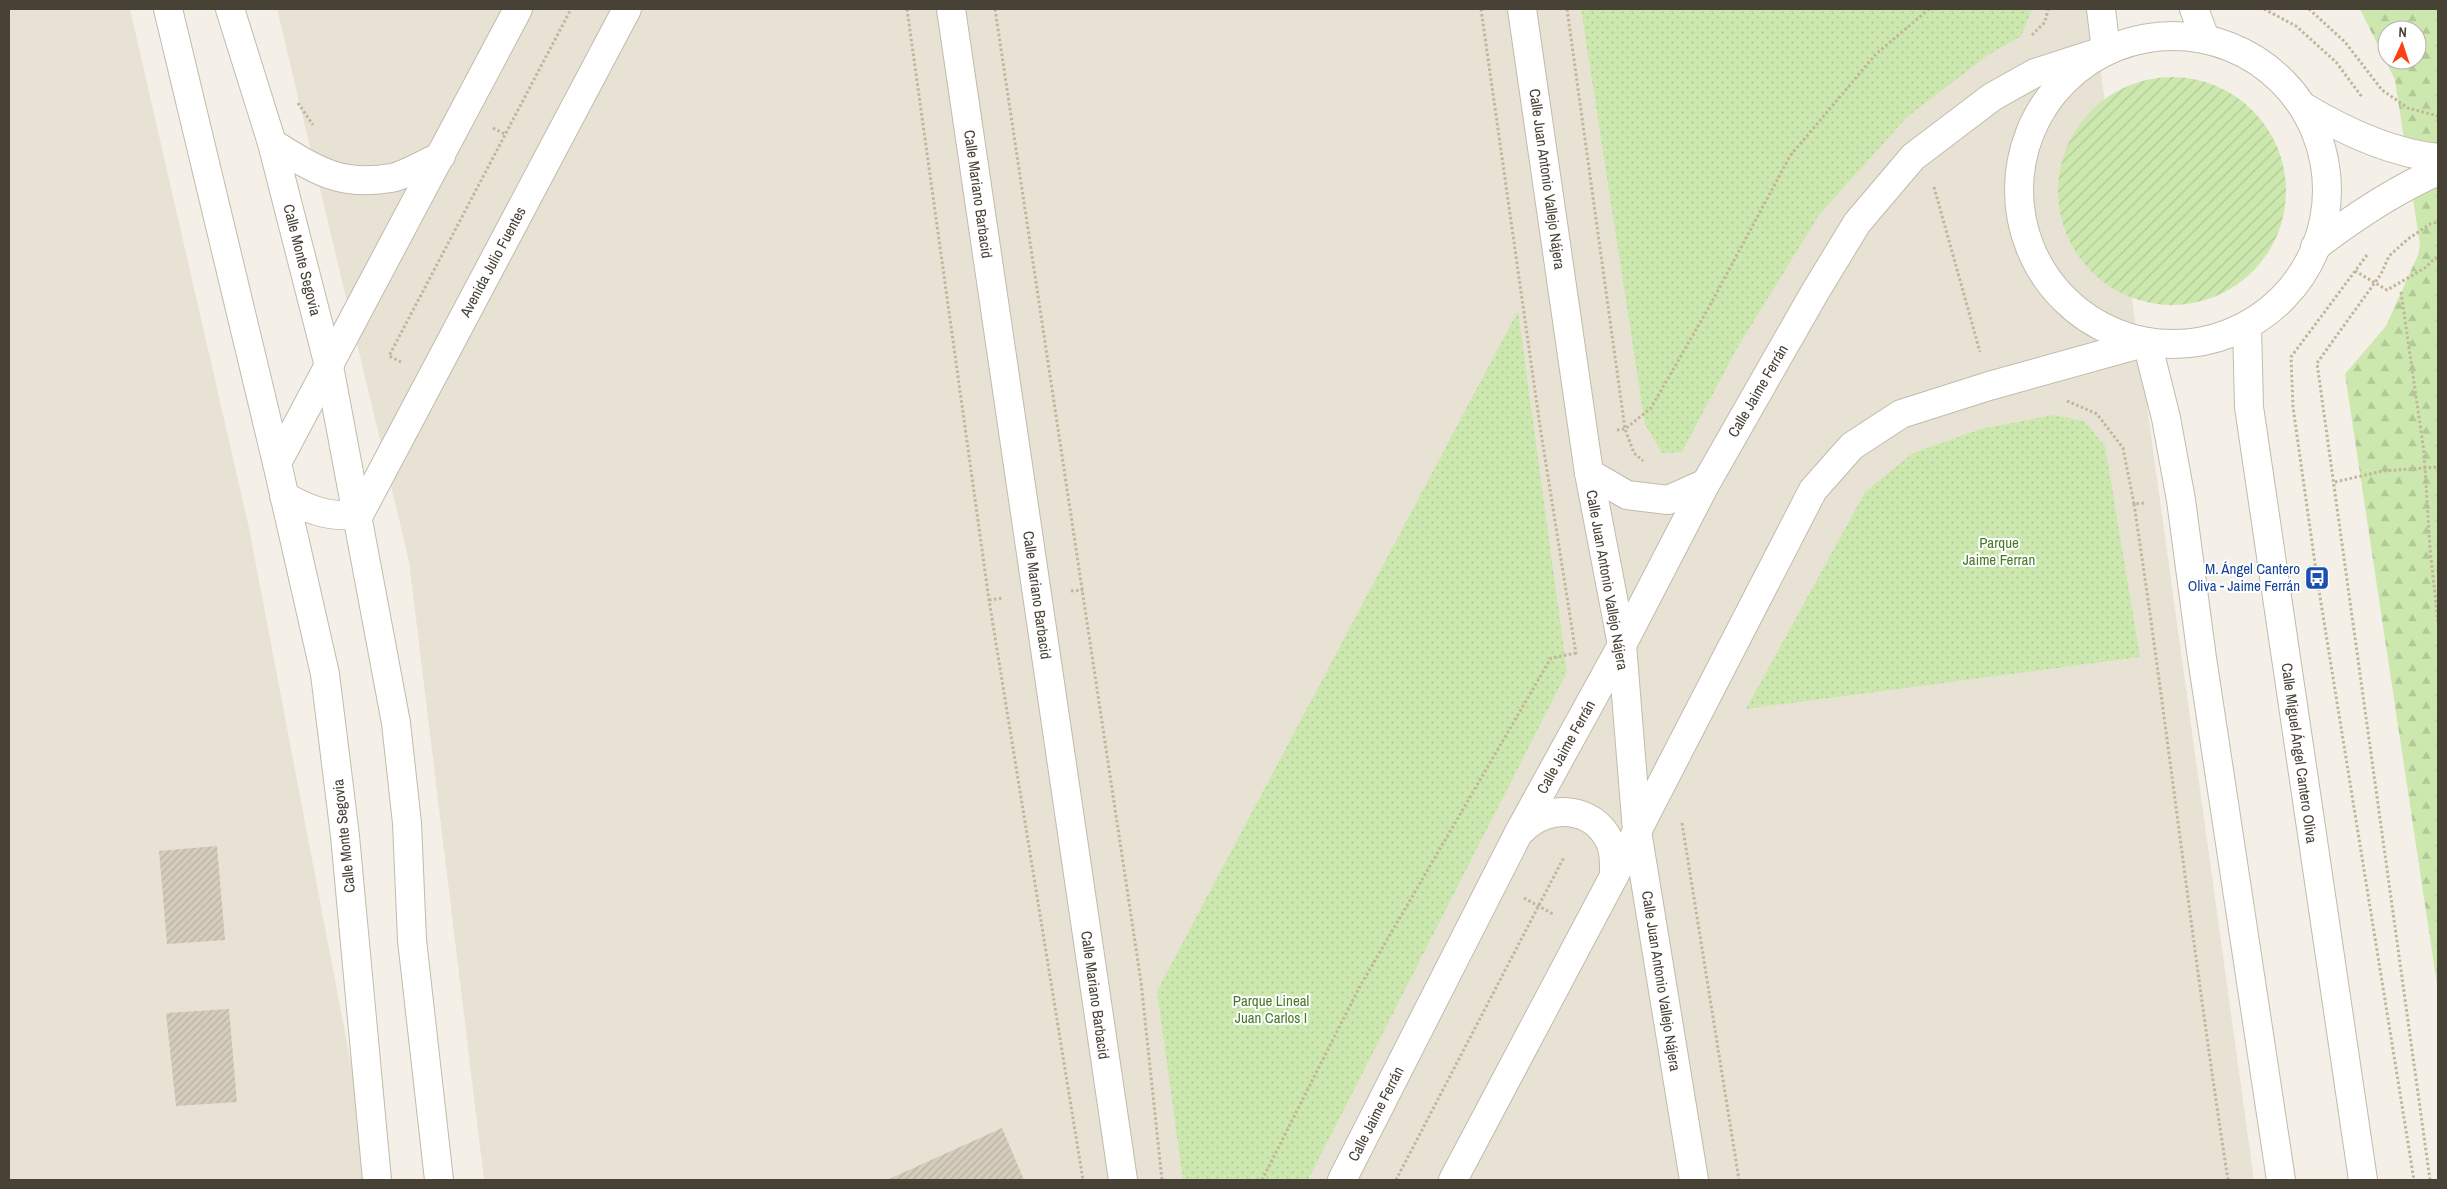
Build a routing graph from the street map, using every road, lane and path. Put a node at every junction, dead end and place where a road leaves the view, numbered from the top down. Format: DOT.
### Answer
graph roads {
  1 [pos="168,9"];
  2 [pos="230,9"];
  3 [pos="518,9"];
  4 [pos="571,9"];
  5 [pos="627,9"];
  6 [pos="907,9"];
  7 [pos="951,9"];
  8 [pos="995,9"];
  9 [pos="1481,9"];
  10 [pos="1522,9"];
  11 [pos="1568,9"];
  12 [pos="2048,9"];
  13 [pos="2101,9"];
  14 [pos="2194,9"];
  15 [pos="2264,9"];
  16 [pos="2309,9"];
  17 [pos="2205,38"];
  18 [pos="2026,41"];
  19 [pos="2106,50"];
  20 [pos="2366,101"];
  21 [pos="297,102"];
  22 [pos="2304,107"];
  23 [pos="2438,116"];
  24 [pos="314,126"];
  25 [pos="272,143"];
  26 [pos="441,156"];
  27 [pos="2438,158"];
  28 [pos="2438,171"];
  29 [pos="2438,222"];
  30 [pos="2315,247"];
  31 [pos="2367,254"];
  32 [pos="2438,259"];
  33 [pos="2355,271"];
  34 [pos="2375,284"];
  35 [pos="2401,292"];
  36 [pos="2247,326"];
  37 [pos="2147,342"];
  38 [pos="329,366"];
  39 [pos="431,378"];
  40 [pos="277,463"];
  41 [pos="1646,464"];
  42 [pos="2438,467"];
  43 [pos="2424,468"];
  44 [pos="1588,473"];
  45 [pos="2334,482"];
  46 [pos="1706,483"];
  47 [pos="284,496"];
  48 [pos="2134,504"];
  49 [pos="358,514"];
  50 [pos="2438,621"];
  51 [pos="1622,645"];
  52 [pos="1577,661"];
  53 [pos="1681,814"];
  54 [pos="1637,831"];
  55 [pos="1518,834"];
  56 [pos="1564,857"];
  57 [pos="1614,876"];
  58 [pos="377,1180"];
  59 [pos="439,1180"];
  60 [pos="1083,1180"];
  61 [pos="1122,1180"];
  62 [pos="1162,1180"];
  63 [pos="1342,1180"];
  64 [pos="1396,1180"];
  65 [pos="1453,1180"];
  66 [pos="1694,1180"];
  67 [pos="1739,1180"];
  68 [pos="2228,1180"];
  69 [pos="2281,1180"];
  70 [pos="2363,1180"];
  71 [pos="2414,1180"];
  72 [pos="2430,1180"];
  1 -- 40 [label="street, Calle Monte Segovia"];
  2 -- 25 [label="street, Calle Monte Segovia"];
  3 -- 26 [label="street"];
  4 -- 39 [label="path"];
  5 -- 39 [label="street, Avenida Julio Fuentes"];
  6 -- 60 [label="path"];
  7 -- 61 [label="street, Calle Mariano Barbacid"];
  8 -- 62 [label="path"];
  9 -- 52 [label="path"];
  10 -- 44 [label="street, Calle Juan Antonio Vallejo Nájera"];
  11 -- 41 [label="path"];
  12 -- 18 [label="path"];
  13 -- 19 [label="street"];
  14 -- 17 [label="street"];
  15 -- 20 [label="path"];
  16 -- 23 [label="path"];
  17 -- 19 [label="street"];
  17 -- 22 [label="street"];
  19 -- 37 [label="street"];
  19 -- 46 [label="street, Calle Jaime Ferrán"];
  21 -- 24 [label="path"];
  22 -- 27 [label="street"];
  22 -- 30 [label="street"];
  25 -- 26 [label="street"];
  25 -- 38 [label="street, Calle Monte Segovia"];
  26 -- 38 [label="street"];
  28 -- 30 [label="street"];
  29 -- 34 [label="path"];
  30 -- 36 [label="street"];
  31 -- 33 [label="path"];
  32 -- 34 [label="path"];
  33 -- 34 [label="path"];
  33 -- 71 [label="path"];
  34 -- 45 [label="path"];
  35 -- 43 [label="path"];
  36 -- 37 [label="street"];
  36 -- 70 [label="street, Calle Miguel Ángel Cantero Oliva"];
  37 -- 54 [label="street"];
  37 -- 69 [label="street"];
  38 -- 40 [label="street"];
  38 -- 49 [label="street, Calle Monte Segovia"];
  39 -- 49 [label="street, Avenida Julio Fuentes"];
  40 -- 47 [label="street, Calle Monte Segovia"];
  42 -- 43 [label="path"];
  43 -- 45 [label="path"];
  43 -- 50 [label="path"];
  44 -- 46 [label="street"];
  44 -- 51 [label="street, Calle Juan Antonio Vallejo Nájera"];
  45 -- 72 [label="path"];
  46 -- 51 [label="street, Calle Jaime Ferrán"];
  47 -- 49 [label="street"];
  47 -- 58 [label="street, Calle Monte Segovia"];
  48 -- 68 [label="path"];
  49 -- 59 [label="street, Calle Monte Segovia"];
  51 -- 54 [label="street, Calle Juan Antonio Vallejo Nájera"];
  51 -- 55 [label="street, Calle Jaime Ferrán"];
  53 -- 67 [label="path"];
  54 -- 57 [label="street"];
  54 -- 66 [label="street, Calle Juan Antonio Vallejo Nájera"];
  55 -- 57 [label="street, Calle Jaime Ferrán"];
  55 -- 63 [label="street, Calle Jaime Ferrán"];
  56 -- 64 [label="path"];
  57 -- 65 [label="street"];
}
